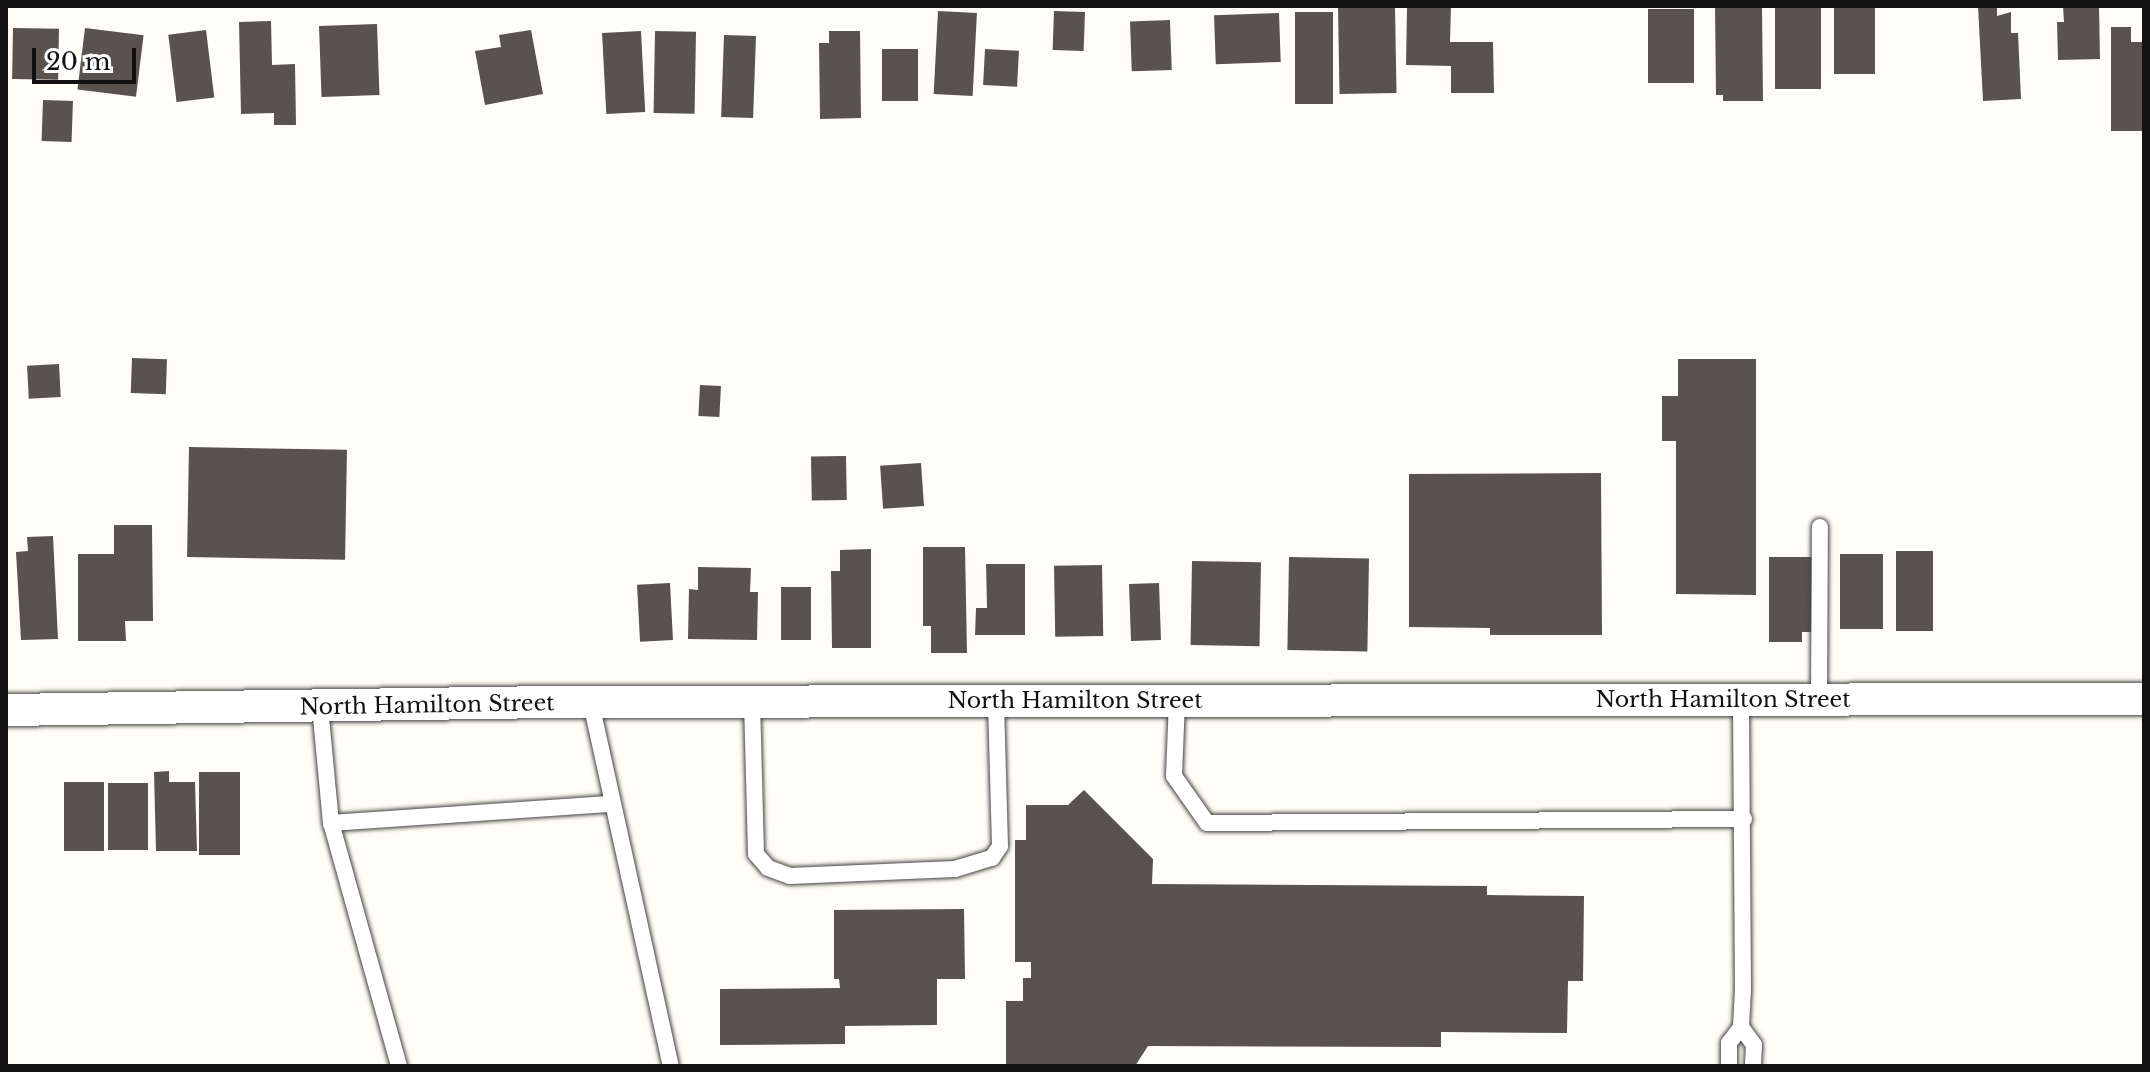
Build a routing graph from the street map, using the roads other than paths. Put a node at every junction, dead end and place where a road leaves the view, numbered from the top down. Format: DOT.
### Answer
graph roads {
  1 [pos="1820,527"];
  2 [pos="2144,699"];
  3 [pos="1741,700"];
  4 [pos="1819,700"];
  5 [pos="752,701"];
  6 [pos="996,701"];
  7 [pos="1177,701"];
  8 [pos="591,703"];
  9 [pos="320,707"];
  10 [pos="6,710"];
  11 [pos="611,804"];
  12 [pos="1744,819"];
  13 [pos="331,823"];
  14 [pos="1741,1027"];
  15 [pos="399,1066"];
  16 [pos="671,1066"];
  17 [pos="1729,1066"];
  18 [pos="1753,1066"];
  1 -- 4 [label="lane"];
  2 -- 4 [label="street, North Hamilton Street"];
  3 -- 4 [label="street, North Hamilton Street"];
  3 -- 7 [label="street, North Hamilton Street"];
  3 -- 12 [label="lane"];
  5 -- 6 [label="street, North Hamilton Street"];
  5 -- 6 [label="lane"];
  5 -- 8 [label="street, North Hamilton Street"];
  6 -- 7 [label="street, North Hamilton Street"];
  7 -- 12 [label="lane"];
  8 -- 9 [label="street, North Hamilton Street"];
  8 -- 11 [label="lane"];
  9 -- 10 [label="street, North Hamilton Street"];
  9 -- 13 [label="lane"];
  11 -- 13 [label="lane"];
  11 -- 16 [label="lane"];
  12 -- 14 [label="lane"];
  13 -- 15 [label="lane"];
  14 -- 17 [label="lane"];
  14 -- 18 [label="lane"];
}
